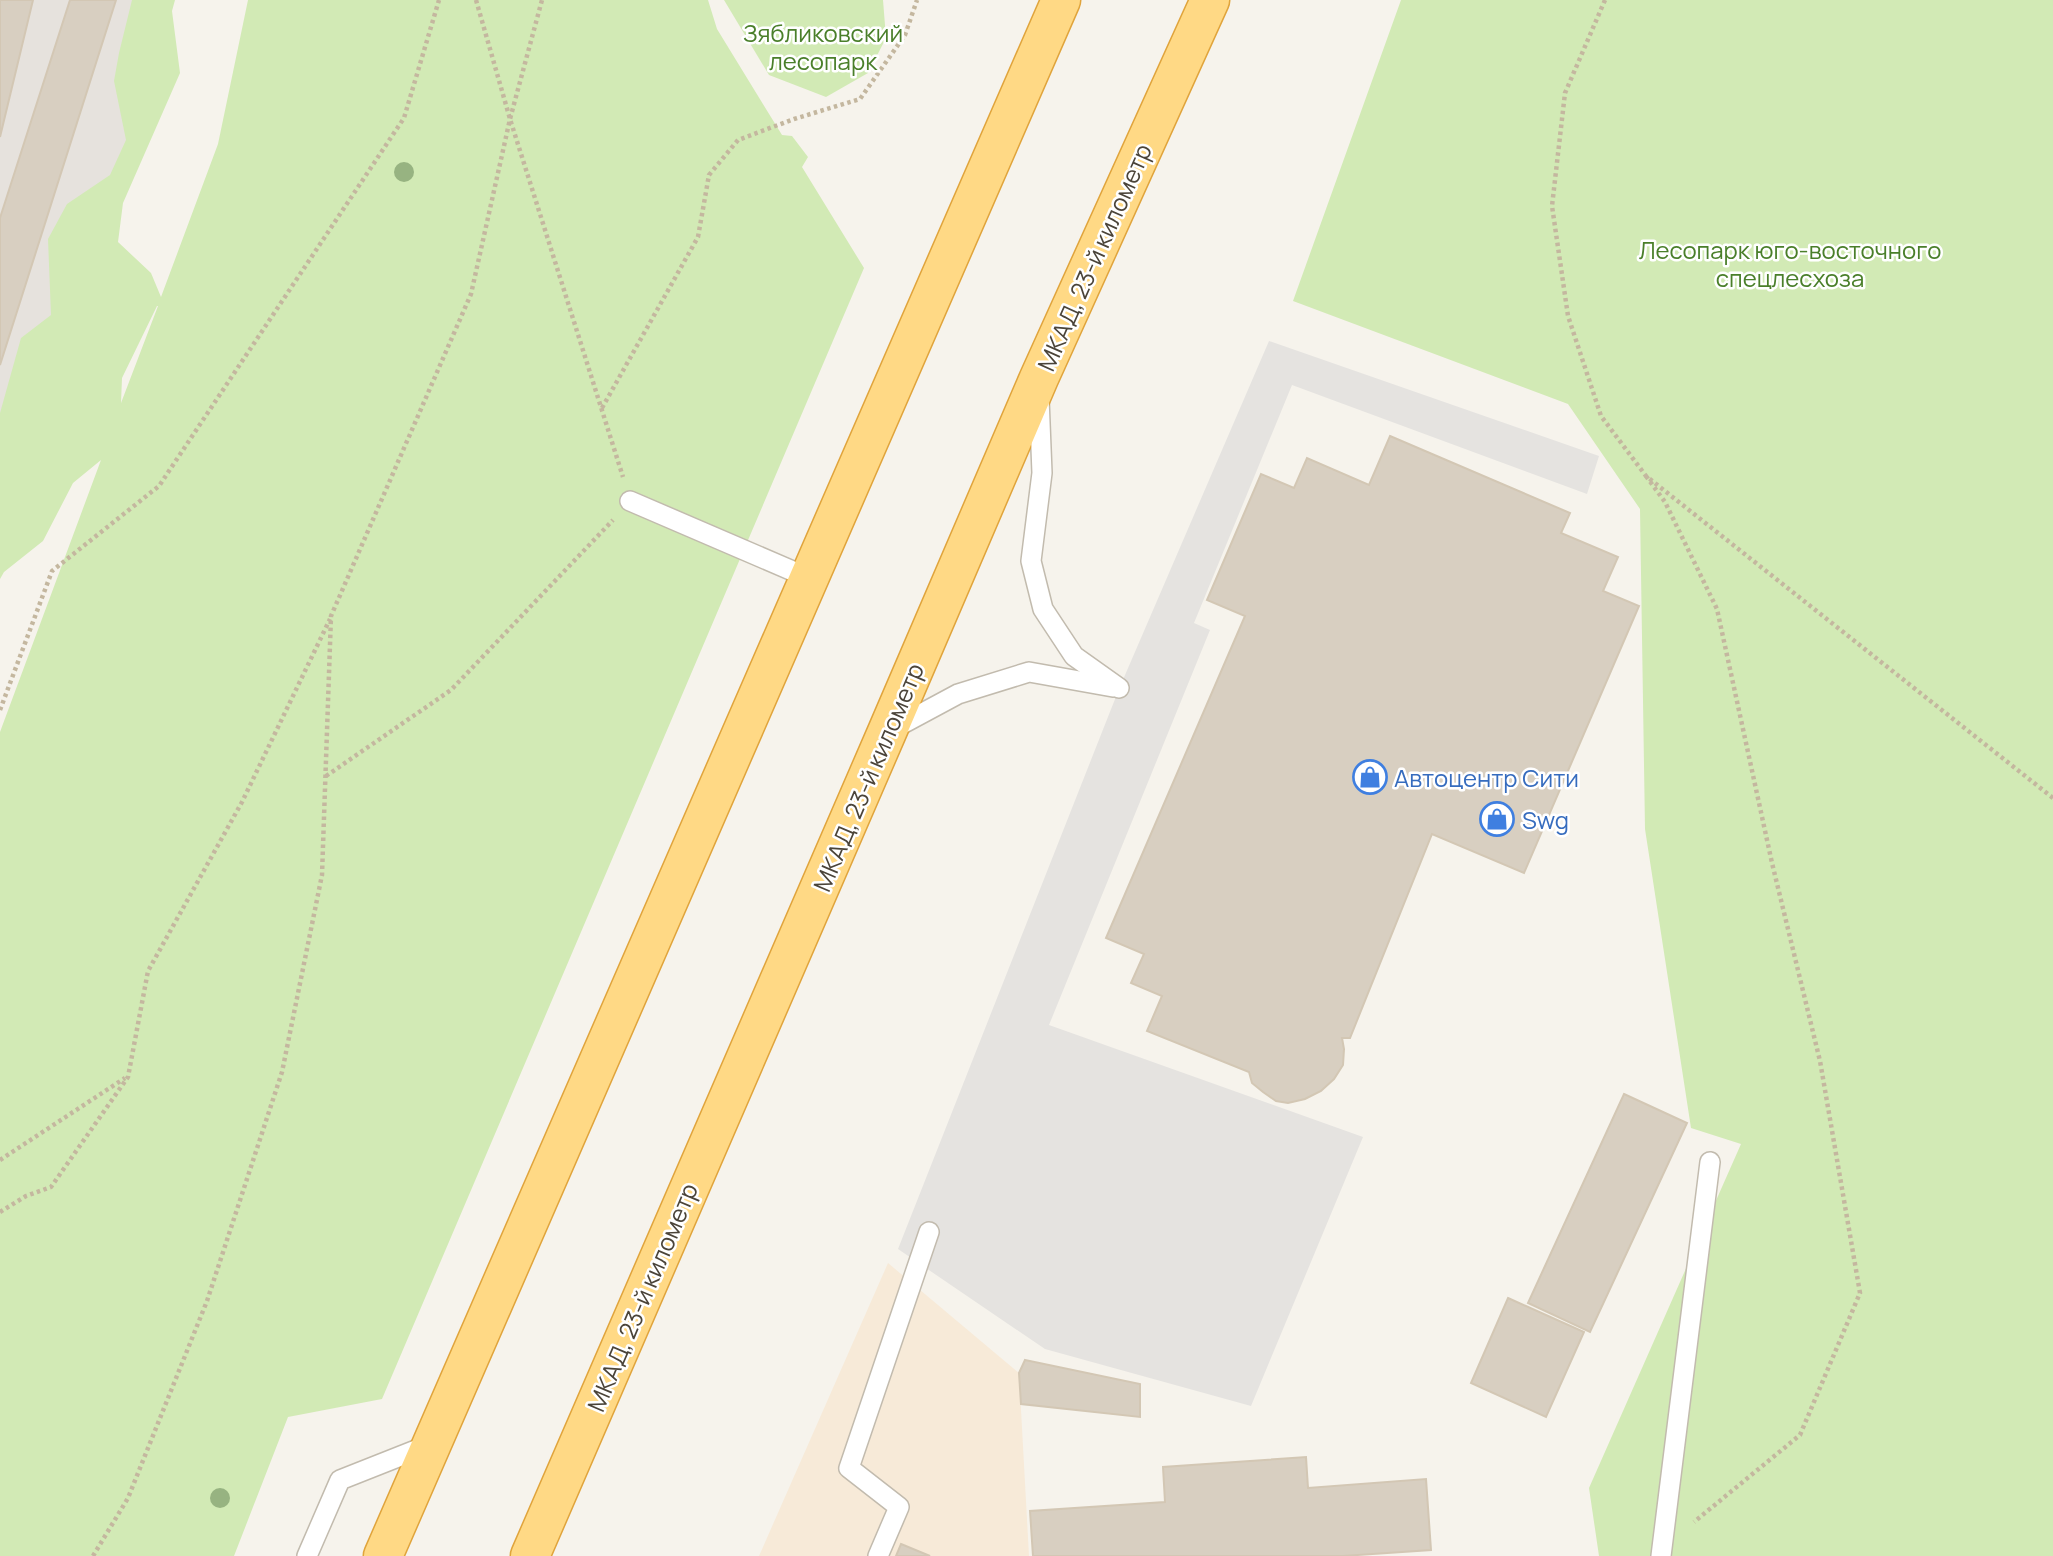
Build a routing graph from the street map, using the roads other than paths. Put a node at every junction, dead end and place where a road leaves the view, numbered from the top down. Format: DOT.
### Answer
graph roads {
  1 [pos="1061,0"];
  2 [pos="1210,0"];
  3 [pos="1039,378"];
  4 [pos="630,501"];
  5 [pos="809,578"];
  6 [pos="887,733"];
  7 [pos="1710,1162"];
  8 [pos="929,1232"];
  9 [pos="432,1443"];
  10 [pos="307,1556"];
  11 [pos="383,1556"];
  12 [pos="530,1556"];
  13 [pos="878,1556"];
  14 [pos="1661,1556"];
  1 -- 5 [label="highway"];
  2 -- 3 [label="highway, МКАД, 23-й километр"];
  3 -- 6 [label="highway, МКАД, 23-й километр"];
  3 -- 6 [label="lane"];
  4 -- 5 [label="lane"];
  5 -- 9 [label="highway"];
  6 -- 12 [label="highway, МКАД, 23-й километр"];
  7 -- 14 [label="lane"];
  8 -- 13 [label="lane"];
  9 -- 10 [label="lane"];
  9 -- 11 [label="highway"];
}
